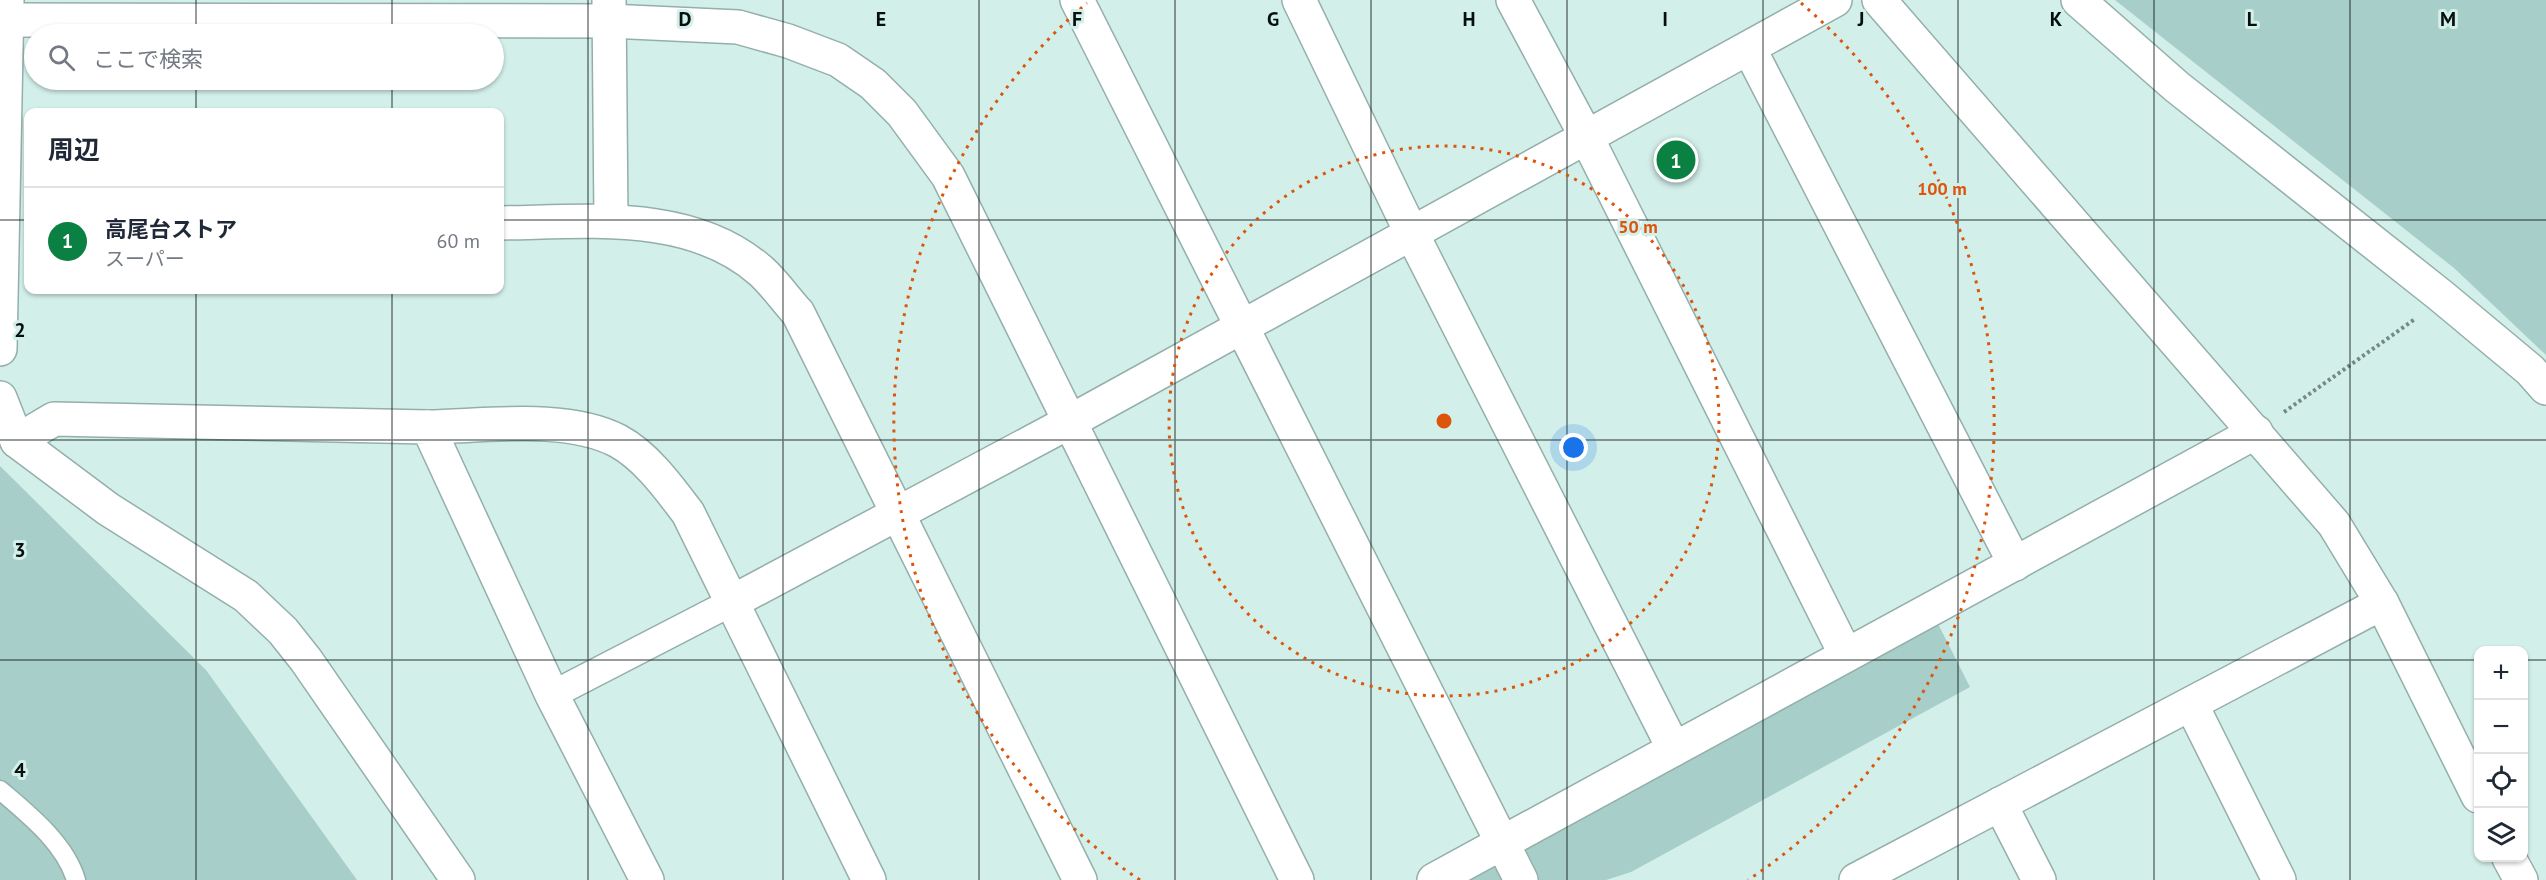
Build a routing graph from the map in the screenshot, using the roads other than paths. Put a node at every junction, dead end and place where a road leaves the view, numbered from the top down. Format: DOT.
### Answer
graph roads {
  1 [pos="1077,0"];
  2 [pos="1299,0"];
  3 [pos="1513,0"];
  4 [pos="1835,0"];
  5 [pos="1879,0"];
  6 [pos="2078,0"];
  7 [pos="609,11"];
  8 [pos="5,13"];
  9 [pos="1749,48"];
  10 [pos="1586,136"];
  11 [pos="10,218"];
  12 [pos="611,221"];
  13 [pos="504,223"];
  14 [pos="1412,234"];
  15 [pos="1242,328"];
  16 [pos="0,349"];
  17 [pos="2546,388"];
  18 [pos="0,398"];
  19 [pos="1071,422"];
  20 [pos="428,427"];
  21 [pos="2256,432"];
  22 [pos="17,441"];
  23 [pos="897,513"];
  24 [pos="2015,564"];
  25 [pos="732,602"];
  26 [pos="2382,603"];
  27 [pos="1846,656"];
  28 [pos="552,695"];
  29 [pos="2191,704"];
  30 [pos="1674,749"];
  31 [pos="2474,788"];
  32 [pos="0,790"];
  33 [pos="2000,804"];
  34 [pos="1503,843"];
  35 [pos="2511,862"];
  36 [pos="76,880"];
  37 [pos="458,880"];
  38 [pos="646,880"];
  39 [pos="870,880"];
  40 [pos="1080,880"];
  41 [pos="1297,880"];
  42 [pos="1434,880"];
  43 [pos="1521,880"];
  44 [pos="1856,880"];
  45 [pos="2039,880"];
  46 [pos="2278,880"];
  47 [pos="2521,880"];
  1 -- 15 [label="street"];
  2 -- 14 [label="street"];
  3 -- 10 [label="street"];
  4 -- 9 [label="street"];
  5 -- 21 [label="street"];
  6 -- 17 [label="street"];
  7 -- 8 [label="street"];
  7 -- 12 [label="street"];
  7 -- 19 [label="street"];
  8 -- 11 [label="street"];
  9 -- 10 [label="street"];
  9 -- 24 [label="street"];
  10 -- 14 [label="street"];
  10 -- 27 [label="street"];
  11 -- 16 [label="street"];
  12 -- 13 [label="street"];
  12 -- 23 [label="street"];
  14 -- 15 [label="street"];
  14 -- 30 [label="street"];
  15 -- 19 [label="street"];
  15 -- 34 [label="street"];
  18 -- 22 [label="street"];
  19 -- 23 [label="street"];
  19 -- 41 [label="street"];
  20 -- 22 [label="street"];
  20 -- 25 [label="street"];
  20 -- 28 [label="street"];
  21 -- 24 [label="street"];
  21 -- 26 [label="street"];
  22 -- 37 [label="street"];
  23 -- 25 [label="street"];
  23 -- 40 [label="street"];
  24 -- 27 [label="street"];
  25 -- 28 [label="street"];
  25 -- 39 [label="street"];
  26 -- 29 [label="street"];
  26 -- 31 [label="street"];
  27 -- 30 [label="street"];
  28 -- 38 [label="street"];
  29 -- 33 [label="street"];
  29 -- 46 [label="street"];
  30 -- 34 [label="street"];
  32 -- 36 [label="lane"];
  33 -- 44 [label="street"];
  33 -- 45 [label="street"];
  34 -- 42 [label="street"];
  34 -- 43 [label="street"];
  35 -- 47 [label="street"];
}
